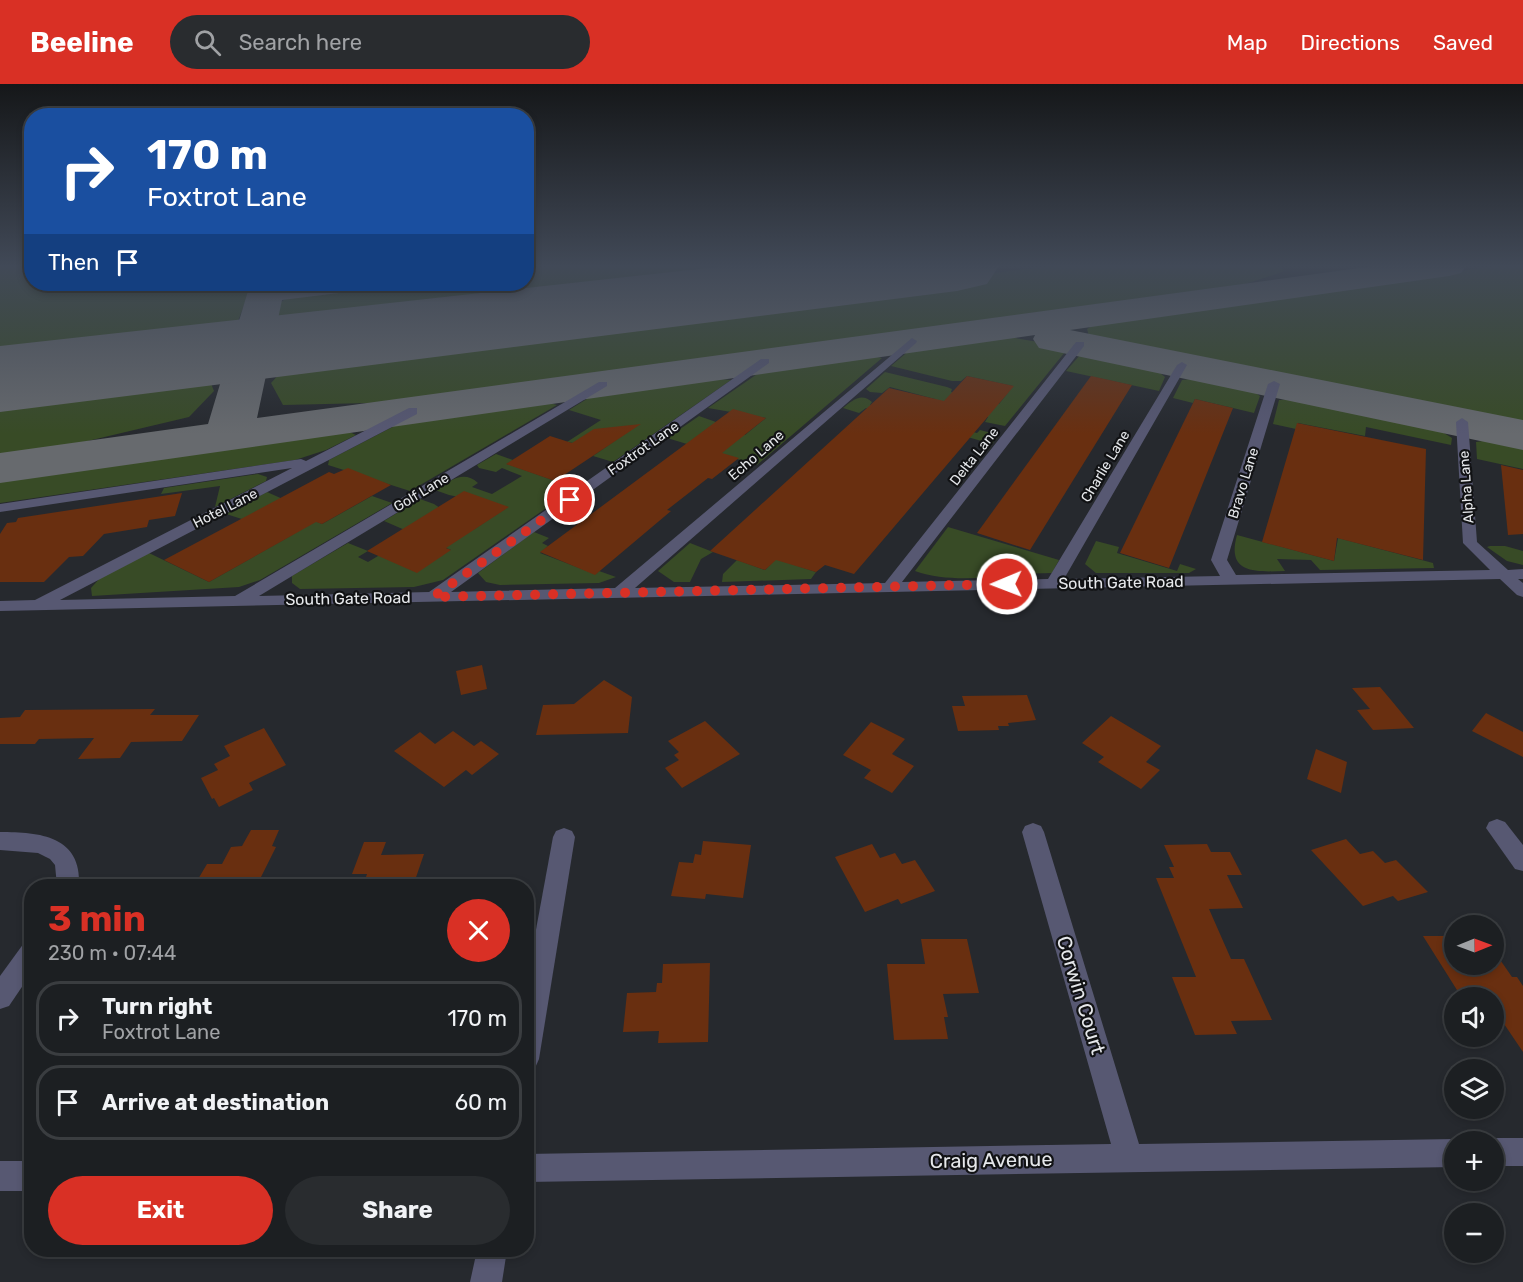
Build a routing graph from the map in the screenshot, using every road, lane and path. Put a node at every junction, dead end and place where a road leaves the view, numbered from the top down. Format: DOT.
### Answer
graph roads {
  1 [pos="912,341"];
  2 [pos="1080,344"];
  3 [pos="765,362"];
  4 [pos="1182,365"];
  5 [pos="603,384"];
  6 [pos="1274,384"];
  7 [pos="413,411"];
  8 [pos="1462,422"];
  9 [pos="316,461"];
  10 [pos="0,508"];
  11 [pos="1503,574"];
  12 [pos="1523,574"];
  13 [pos="1230,579"];
  14 [pos="1054,583"];
  15 [pos="891,586"];
  16 [pos="620,592"];
  17 [pos="1523,592"];
  18 [pos="433,597"];
  19 [pos="239,601"];
  20 [pos="36,605"];
  21 [pos="0,606"];
  22 [pos="1497,828"];
  23 [pos="1033,832"];
  24 [pos="564,837"];
  25 [pos="0,841"];
  26 [pos="1523,862"];
  27 [pos="69,879"];
  28 [pos="24,962"];
  29 [pos="0,997"];
  30 [pos="534,1012"];
  31 [pos="1504,1152"];
  32 [pos="1523,1152"];
  33 [pos="1444,1153"];
  34 [pos="1129,1158"];
  35 [pos="534,1168"];
  36 [pos="0,1176"];
  37 [pos="24,1176"];
  38 [pos="491,1257"];
  39 [pos="486,1282"];
  1 -- 16 [label="street, Echo Lane"];
  2 -- 15 [label="street, Delta Lane"];
  3 -- 18 [label="street, Foxtrot Lane"];
  4 -- 14 [label="street, Charlie Lane"];
  5 -- 19 [label="street, Golf Lane"];
  6 -- 13 [label="street, Bravo Lane"];
  7 -- 9 [label="street, Hotel Lane"];
  8 -- 11 [label="street, Alpha Lane"];
  9 -- 10 [label="street"];
  9 -- 20 [label="street, Hotel Lane"];
  11 -- 12 [label="street, South Gate Road"];
  11 -- 13 [label="street, South Gate Road"];
  11 -- 17 [label="street, Alpha Lane"];
  13 -- 14 [label="street, South Gate Road"];
  14 -- 15 [label="street, South Gate Road"];
  15 -- 16 [label="street, South Gate Road"];
  16 -- 18 [label="street, South Gate Road"];
  18 -- 19 [label="street, South Gate Road"];
  19 -- 20 [label="street, South Gate Road"];
  20 -- 21 [label="street, South Gate Road"];
  22 -- 26 [label="street"];
  23 -- 34 [label="street, Corwin Court"];
  24 -- 30 [label="street"];
  25 -- 27 [label="street"];
  28 -- 29 [label="street"];
  31 -- 32 [label="street"];
  33 -- 34 [label="street, Craig Avenue"];
  34 -- 35 [label="street, Craig Avenue"];
  36 -- 37 [label="street"];
  38 -- 39 [label="street"];
}
